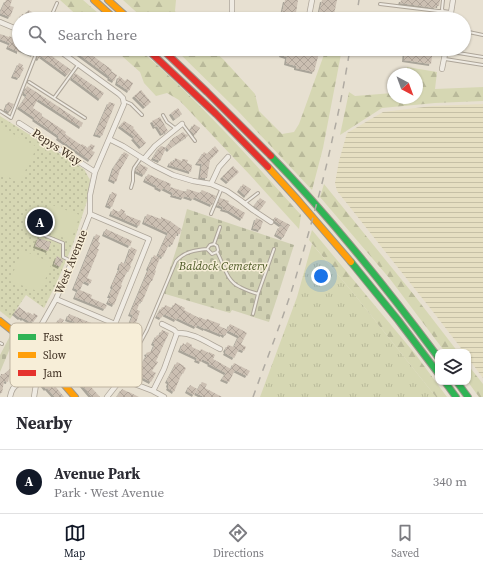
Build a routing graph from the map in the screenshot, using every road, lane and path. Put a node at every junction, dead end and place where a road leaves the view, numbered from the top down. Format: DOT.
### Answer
graph roads {
  1 [pos="94,0"];
  2 [pos="108,0"];
  3 [pos="232,0"];
  4 [pos="312,0"];
  5 [pos="443,0"];
  6 [pos="454,0"];
  7 [pos="57,3"];
  8 [pos="380,4"];
  9 [pos="443,11"];
  10 [pos="53,12"];
  11 [pos="107,12"];
  12 [pos="121,12"];
  13 [pos="232,12"];
  14 [pos="310,12"];
  15 [pos="451,12"];
  16 [pos="0,22"];
  17 [pos="12,27"];
  18 [pos="471,33"];
  19 [pos="483,34"];
  20 [pos="471,55"];
  21 [pos="35,56"];
  22 [pos="66,56"];
  23 [pos="155,56"];
  24 [pos="170,56"];
  25 [pos="483,57"];
  26 [pos="444,58"];
  27 [pos="78,65"];
  28 [pos="483,65"];
  29 [pos="442,69"];
  30 [pos="30,82"];
  31 [pos="54,98"];
  32 [pos="124,101"];
  33 [pos="0,111"];
  34 [pos="142,115"];
  35 [pos="163,115"];
  36 [pos="85,118"];
  37 [pos="19,123"];
  38 [pos="182,124"];
  39 [pos="176,129"];
  40 [pos="109,139"];
  41 [pos="196,141"];
  42 [pos="228,157"];
  43 [pos="143,158"];
  44 [pos="95,172"];
  45 [pos="211,184"];
  46 [pos="131,188"];
  47 [pos="222,189"];
  48 [pos="258,193"];
  49 [pos="245,204"];
  50 [pos="90,214"];
  51 [pos="211,214"];
  52 [pos="271,222"];
  53 [pos="220,227"];
  54 [pos="41,234"];
  55 [pos="214,244"];
  56 [pos="207,249"];
  57 [pos="274,249"];
  58 [pos="217,252"];
  59 [pos="72,261"];
  60 [pos="258,294"];
  61 [pos="56,299"];
  62 [pos="253,314"];
  63 [pos="0,322"];
  64 [pos="42,323"];
  65 [pos="113,323"];
  66 [pos="115,323"];
  67 [pos="162,324"];
  68 [pos="10,330"];
  69 [pos="177,333"];
  70 [pos="142,339"];
  71 [pos="220,349"];
  72 [pos="435,353"];
  73 [pos="435,369"];
  74 [pos="447,385"];
  75 [pos="459,385"];
  76 [pos="14,387"];
  77 [pos="35,387"];
  78 [pos="67,387"];
  79 [pos="115,387"];
  80 [pos="142,387"];
  81 [pos="153,391"];
  82 [pos="10,397"];
  83 [pos="34,397"];
  84 [pos="75,397"];
  85 [pos="107,397"];
  86 [pos="164,397"];
  87 [pos="456,397"];
  88 [pos="468,397"];
  1 -- 11 [label="main road"];
  2 -- 12 [label="main road"];
  3 -- 13 [label="street"];
  4 -- 14 [label="street"];
  5 -- 9 [label="lane"];
  6 -- 15 [label="street"];
  7 -- 10 [label="lane"];
  8 -- 9 [label="lane"];
  9 -- 15 [label="lane"];
  16 -- 17 [label="street"];
  18 -- 19 [label="lane"];
  20 -- 25 [label="lane"];
  21 -- 33 [label="lane"];
  22 -- 27 [label="street"];
  23 -- 73 [label="main road"];
  24 -- 72 [label="main road"];
  26 -- 28 [label="lane"];
  26 -- 29 [label="street"];
  27 -- 31 [label="lane"];
  27 -- 32 [label="street"];
  30 -- 31 [label="lane"];
  31 -- 36 [label="lane"];
  32 -- 34 [label="lane"];
  32 -- 40 [label="street, West Avenue"];
  35 -- 39 [label="lane"];
  37 -- 44 [label="street, Pepys Way"];
  38 -- 39 [label="street"];
  38 -- 41 [label="lane"];
  39 -- 43 [label="street"];
  40 -- 43 [label="street"];
  40 -- 44 [label="street, West Avenue"];
  42 -- 45 [label="street"];
  43 -- 45 [label="street"];
  43 -- 46 [label="lane"];
  44 -- 50 [label="street, West Avenue"];
  45 -- 47 [label="street"];
  47 -- 49 [label="street"];
  47 -- 51 [label="lane"];
  48 -- 49 [label="lane"];
  49 -- 52 [label="street"];
  50 -- 59 [label="street, West Avenue"];
  50 -- 66 [label="street"];
  53 -- 55 [label="lane"];
  54 -- 59 [label="lane"];
  55 -- 56 [label="lane"];
  55 -- 58 [label="lane"];
  56 -- 58 [label="lane"];
  56 -- 70 [label="lane"];
  57 -- 60 [label="lane"];
  58 -- 60 [label="lane"];
  59 -- 61 [label="street, West Avenue"];
  60 -- 62 [label="lane"];
  61 -- 64 [label="street, West Avenue"];
  61 -- 65 [label="street"];
  63 -- 68 [label="main road"];
  67 -- 69 [label="street"];
  69 -- 71 [label="street"];
  69 -- 81 [label="street"];
  74 -- 87 [label="main road"];
  75 -- 88 [label="main road"];
  76 -- 82 [label="street"];
  77 -- 83 [label="street"];
  78 -- 84 [label="main road"];
  79 -- 85 [label="street"];
  80 -- 81 [label="street"];
  81 -- 86 [label="street"];
}
